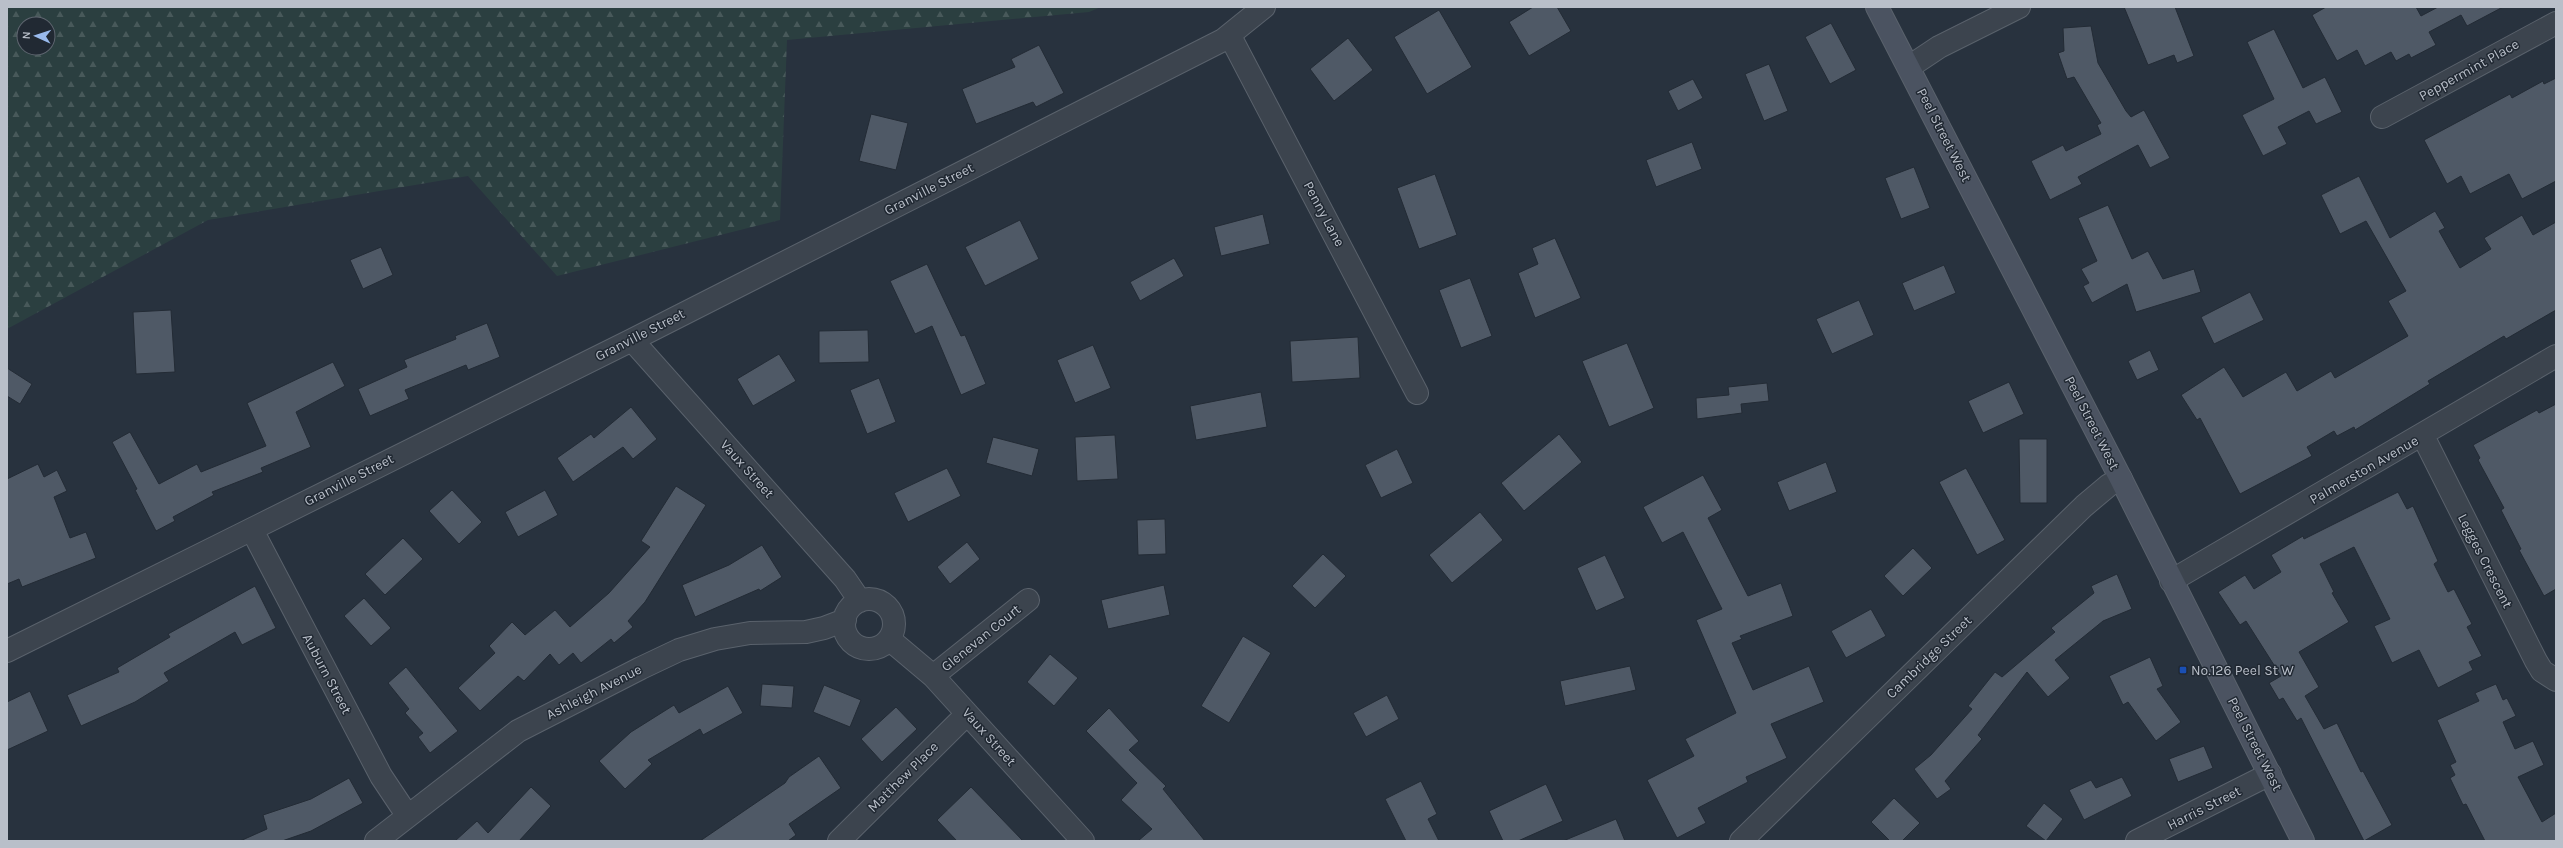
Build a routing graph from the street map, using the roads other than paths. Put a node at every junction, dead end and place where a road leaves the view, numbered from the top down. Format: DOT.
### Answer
graph roads {
  1 [pos="1264,7"];
  2 [pos="1877,7"];
  3 [pos="2020,7"];
  4 [pos="2556,23"];
  5 [pos="1230,36"];
  6 [pos="1909,67"];
  7 [pos="2382,117"];
  8 [pos="632,340"];
  9 [pos="2556,356"];
  10 [pos="1417,393"];
  11 [pos="2423,436"];
  12 [pos="2121,479"];
  13 [pos="252,530"];
  14 [pos="2172,581"];
  15 [pos="1028,600"];
  16 [pos="860,601"];
  17 [pos="845,620"];
  18 [pos="890,639"];
  19 [pos="7,651"];
  20 [pos="933,676"];
  21 [pos="2556,680"];
  22 [pos="968,714"];
  23 [pos="2270,774"];
  24 [pos="407,815"];
  25 [pos="376,841"];
  26 [pos="839,841"];
  27 [pos="1083,841"];
  28 [pos="1741,841"];
  29 [pos="2137,841"];
  30 [pos="2303,841"];
  1 -- 5 [label="street, Granville Street"];
  2 -- 6 [label="street, Peel Street West"];
  3 -- 6 [label="street"];
  4 -- 7 [label="street, Peppermint Place"];
  5 -- 8 [label="street, Granville Street"];
  5 -- 10 [label="street, Penny Lane"];
  6 -- 12 [label="street, Peel Street West"];
  8 -- 13 [label="street, Granville Street"];
  8 -- 16 [label="street, Vaux Street"];
  9 -- 11 [label="street, Palmerston Avenue"];
  11 -- 14 [label="street, Palmerston Avenue"];
  11 -- 21 [label="street, Legges Crescent"];
  12 -- 14 [label="street, Peel Street West"];
  12 -- 28 [label="street, Cambridge Street"];
  13 -- 19 [label="street, Granville Street"];
  13 -- 24 [label="street, Auburn Street"];
  14 -- 23 [label="street, Peel Street West"];
  15 -- 20 [label="street, Glenevan Court"];
  16 -- 17 [label="street"];
  16 -- 18 [label="street"];
  17 -- 18 [label="street"];
  17 -- 24 [label="street, Ashleigh Avenue"];
  18 -- 20 [label="street, Vaux Street"];
  20 -- 22 [label="street, Vaux Street"];
  22 -- 26 [label="street, Matthew Place"];
  22 -- 27 [label="street, Vaux Street"];
  23 -- 29 [label="street, Harris Street"];
  23 -- 30 [label="street, Peel Street West"];
  24 -- 25 [label="street, Ashleigh Avenue"];
}
